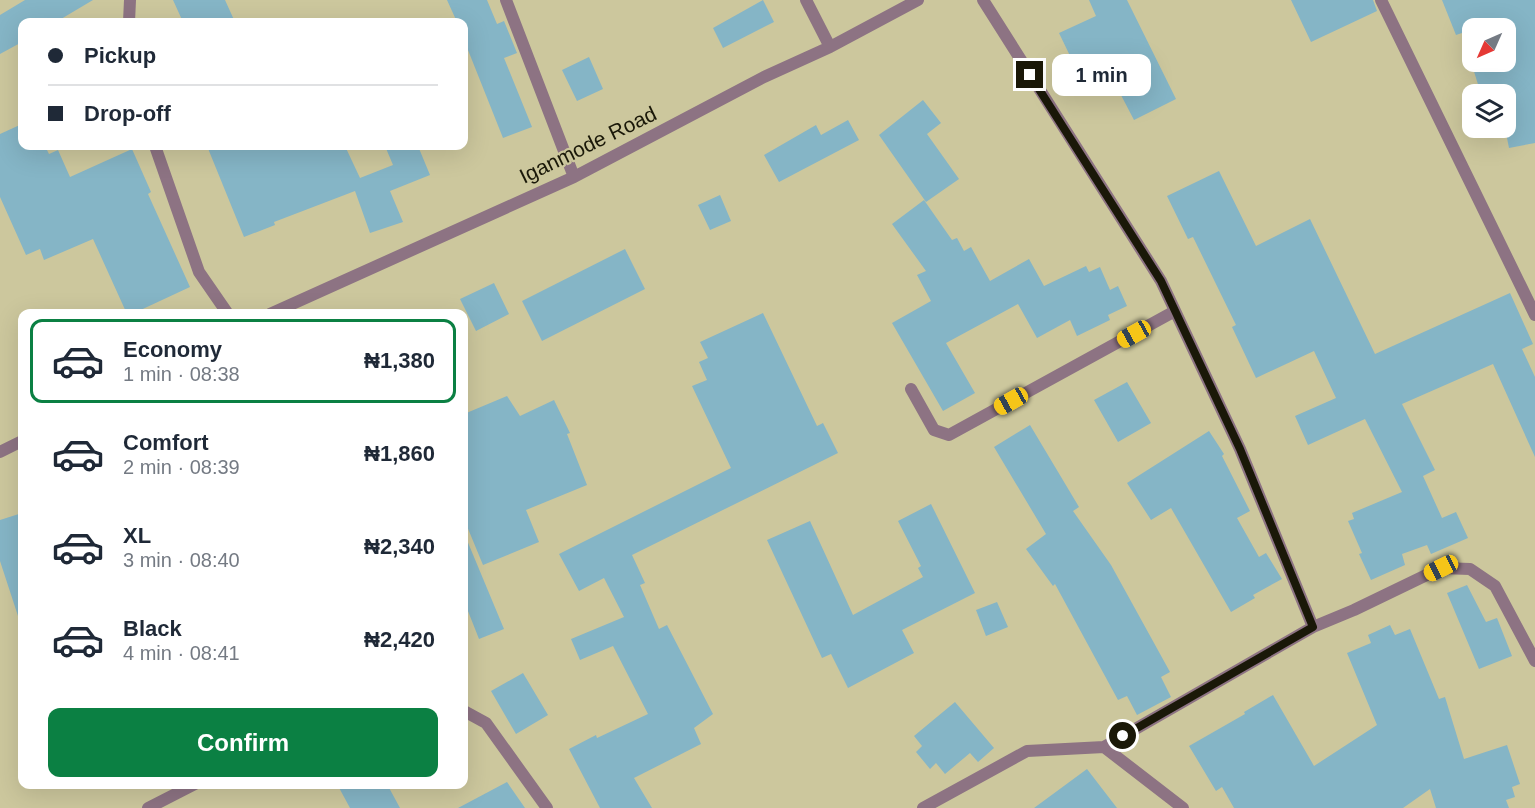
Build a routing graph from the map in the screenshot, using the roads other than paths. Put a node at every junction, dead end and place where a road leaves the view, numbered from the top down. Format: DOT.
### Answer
graph roads {
  1 [pos="130,0"];
  2 [pos="506,0"];
  3 [pos="806,0"];
  4 [pos="918,0"];
  5 [pos="983,0"];
  6 [pos="1381,0"];
  7 [pos="129,18"];
  8 [pos="830,47"];
  9 [pos="156,150"];
  10 [pos="574,177"];
  11 [pos="225,309"];
  12 [pos="281,309"];
  13 [pos="1175,311"];
  14 [pos="1535,315"];
  15 [pos="911,389"];
  16 [pos="18,443"];
  17 [pos="0,452"];
  18 [pos="1313,627"];
  19 [pos="1535,661"];
  20 [pos="468,713"];
  21 [pos="1104,747"];
  22 [pos="185,789"];
  23 [pos="148,808"];
  24 [pos="547,808"];
  25 [pos="923,808"];
  26 [pos="1183,808"];
  1 -- 7 [label="street"];
  2 -- 10 [label="street"];
  3 -- 8 [label="street"];
  4 -- 8 [label="street, Iganmode Road"];
  5 -- 13 [label="street"];
  6 -- 14 [label="street"];
  8 -- 10 [label="street, Iganmode Road"];
  9 -- 11 [label="street"];
  10 -- 12 [label="street, Iganmode Road"];
  13 -- 15 [label="street"];
  13 -- 18 [label="street"];
  16 -- 17 [label="street"];
  18 -- 19 [label="street"];
  18 -- 21 [label="street"];
  20 -- 24 [label="street"];
  21 -- 25 [label="street"];
  21 -- 26 [label="street"];
  22 -- 23 [label="street"];
}
